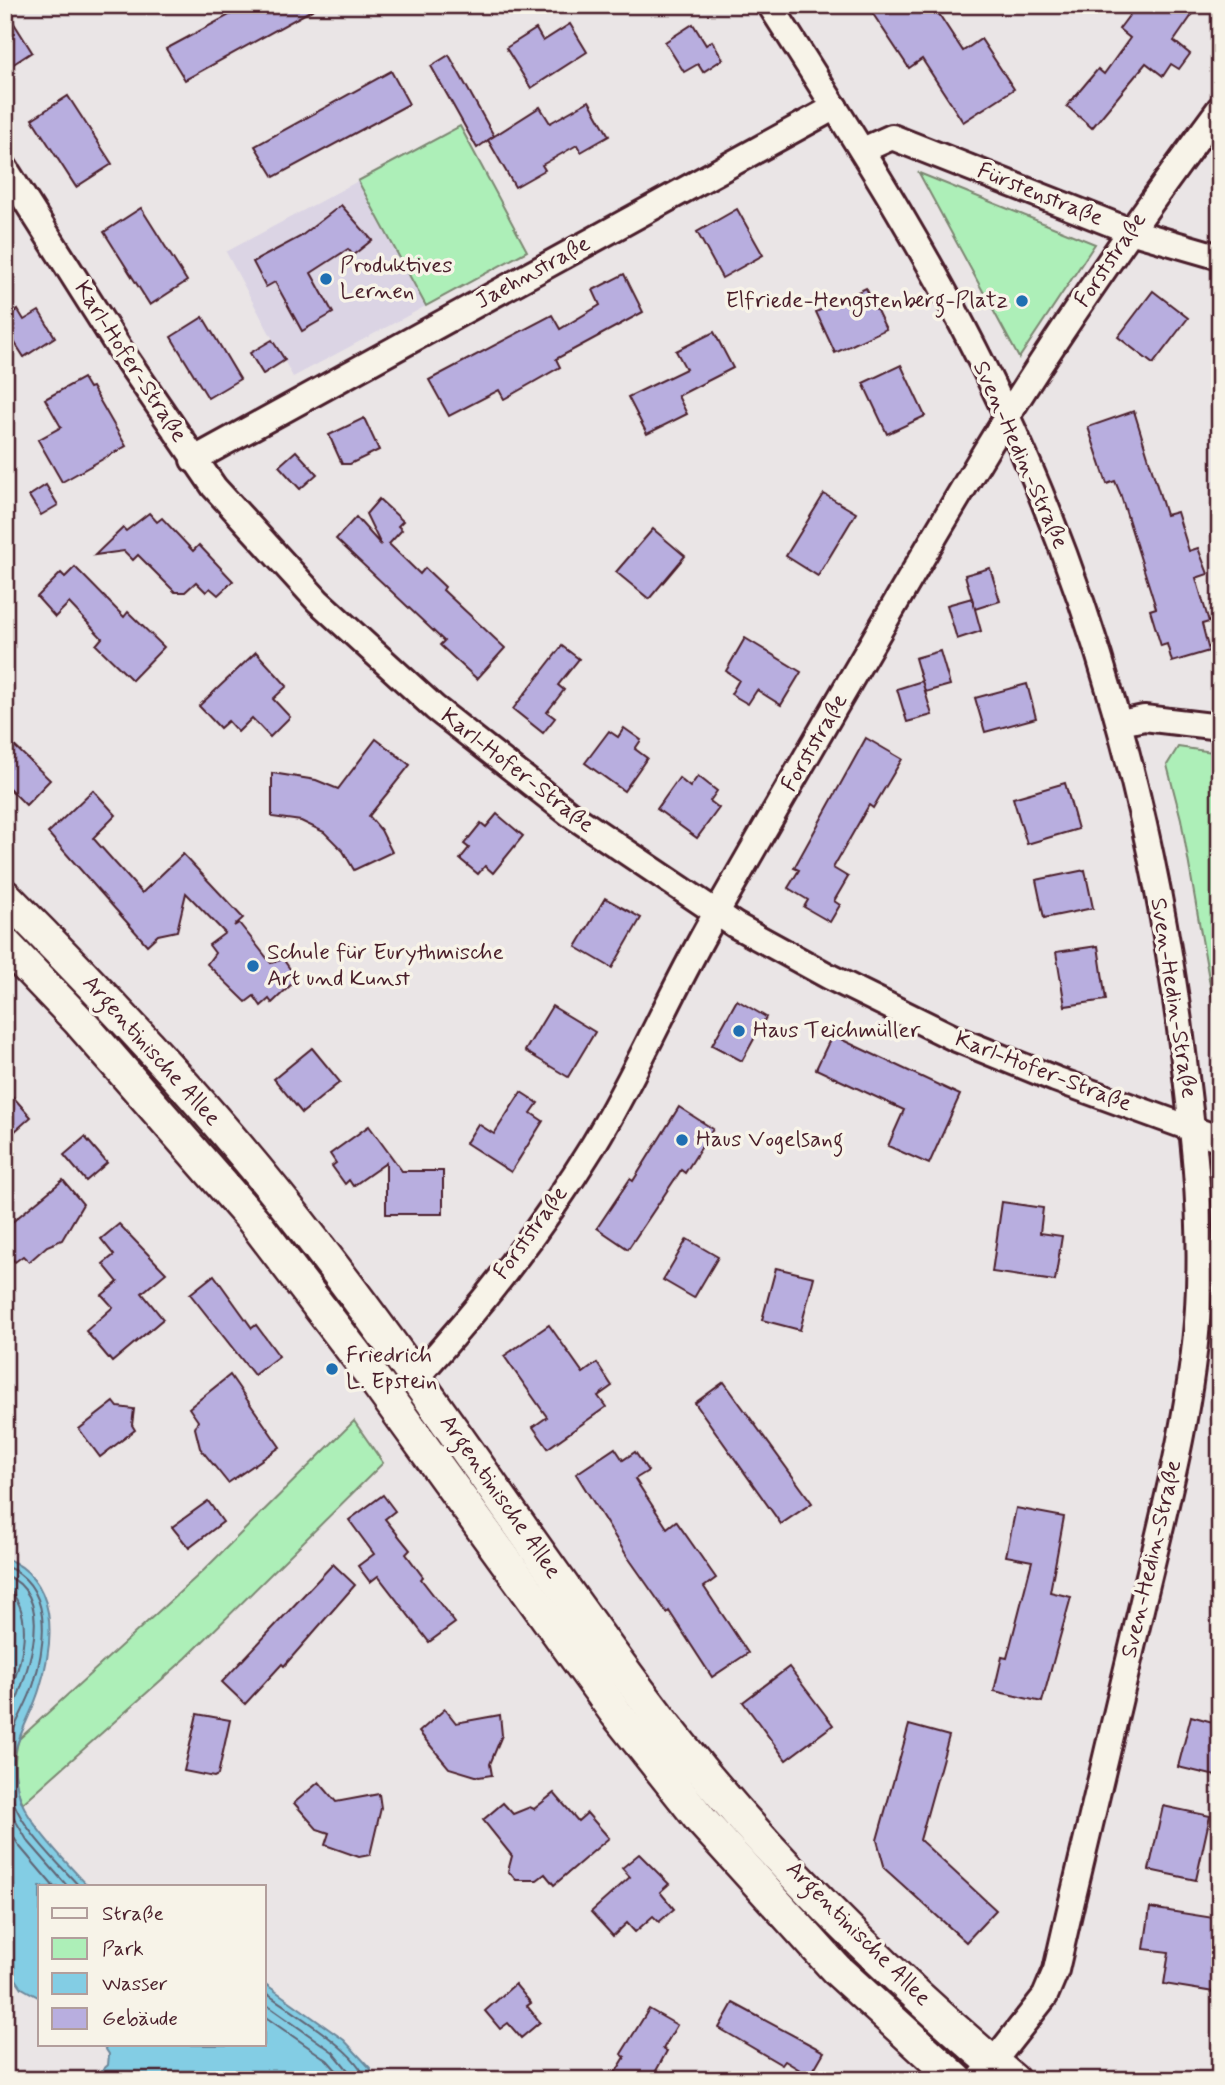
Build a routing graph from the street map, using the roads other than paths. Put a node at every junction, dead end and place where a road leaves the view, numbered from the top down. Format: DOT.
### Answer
graph roads {
  1 [pos="770,5"];
  2 [pos="835,107"];
  3 [pos="1220,108"];
  4 [pos="863,150"];
  5 [pos="5,169"];
  6 [pos="1130,231"];
  7 [pos="1220,257"];
  8 [pos="1007,416"];
  9 [pos="193,460"];
  10 [pos="1121,723"];
  11 [pos="1220,727"];
  12 [pos="5,896"];
  13 [pos="715,914"];
  14 [pos="5,944"];
  15 [pos="1193,1129"];
  16 [pos="1220,1139"];
  17 [pos="415,1379"];
  18 [pos="995,2074"];
  19 [pos="957,2080"];
  1 -- 2 [label="street, Sven-Hedin-Straße"];
  2 -- 4 [label="street, Sven-Hedin-Straße"];
  2 -- 9 [label="street, Jaehnstraße"];
  3 -- 6 [label="street, Forststraße"];
  4 -- 6 [label="street, Fürstenstraße"];
  4 -- 8 [label="street, Sven-Hedin-Straße"];
  5 -- 9 [label="street, Karl-Hofer-Straße"];
  6 -- 7 [label="street, Fürstenstraße"];
  6 -- 8 [label="street, Forststraße"];
  8 -- 10 [label="street, Sven-Hedin-Straße"];
  8 -- 13 [label="street, Forststraße"];
  9 -- 13 [label="street, Karl-Hofer-Straße"];
  10 -- 11 [label="street"];
  10 -- 15 [label="street, Sven-Hedin-Straße"];
  12 -- 17 [label="main road, Argentinische Allee"];
  13 -- 15 [label="street, Karl-Hofer-Straße"];
  13 -- 17 [label="street, Forststraße"];
  14 -- 19 [label="main road, Argentinische Allee"];
  15 -- 16 [label="street, Karl-Hofer-Straße"];
  15 -- 18 [label="street, Sven-Hedin-Straße"];
  17 -- 18 [label="main road, Argentinische Allee"];
}
